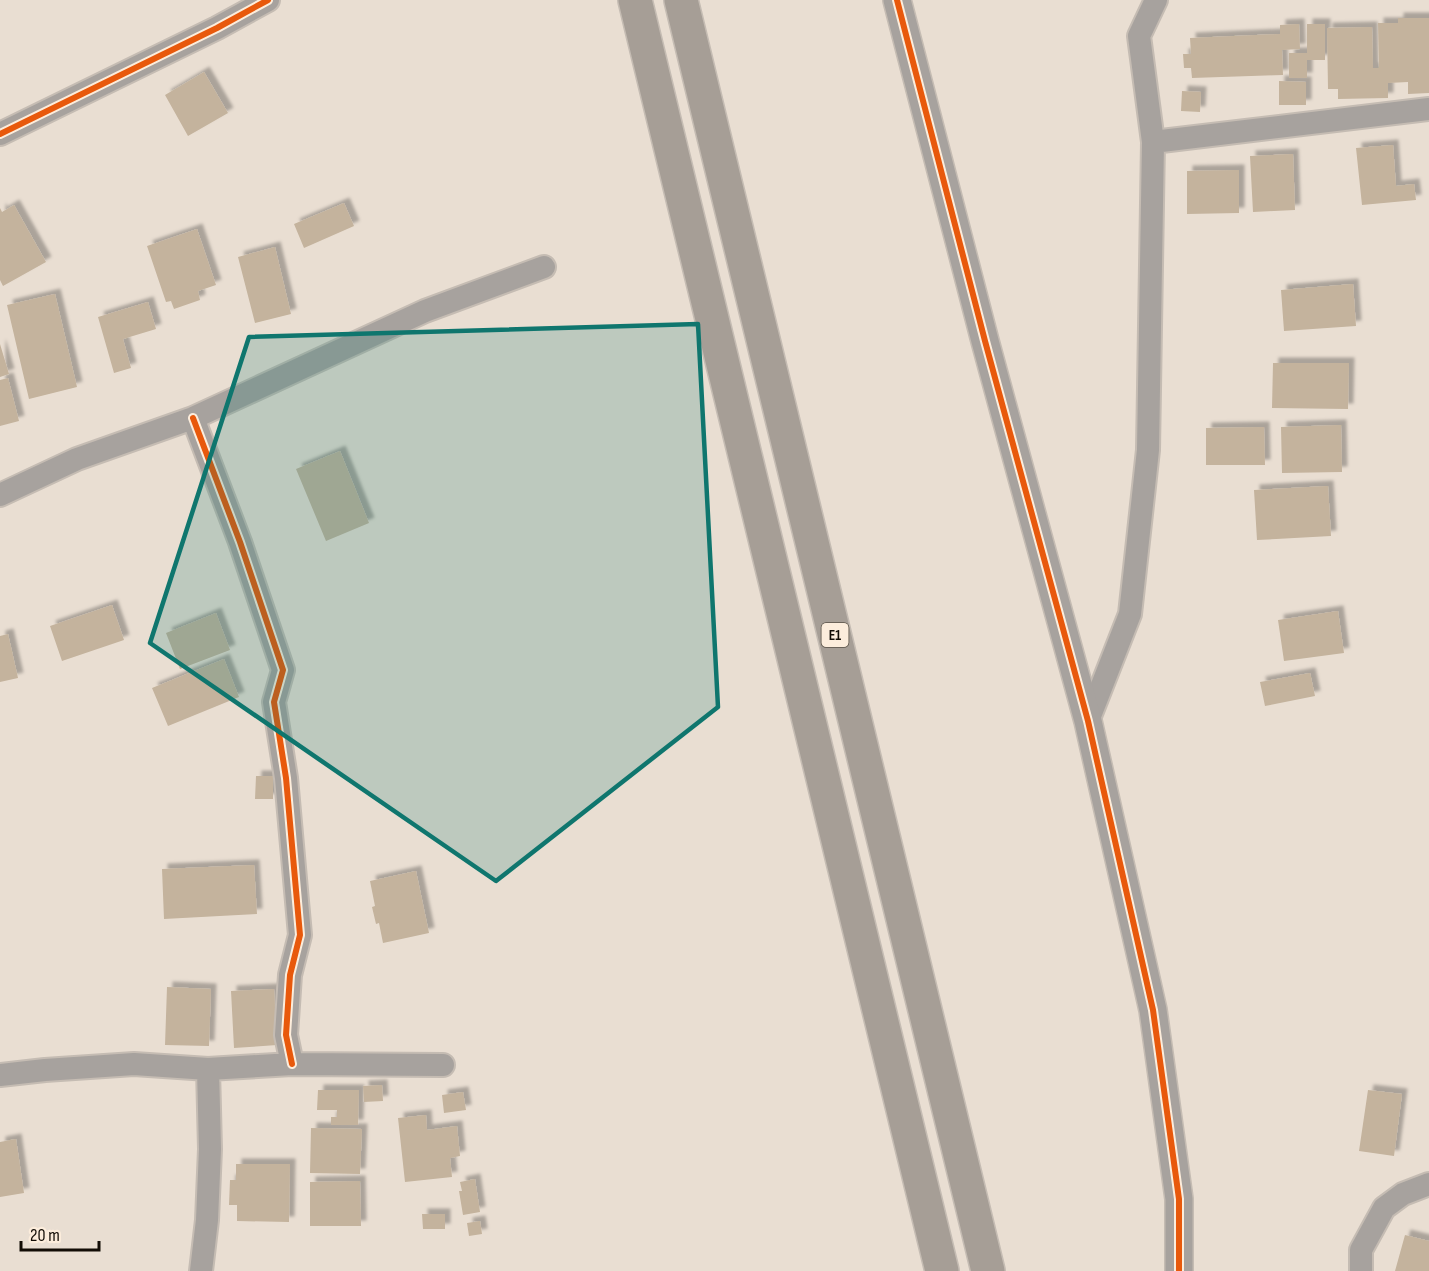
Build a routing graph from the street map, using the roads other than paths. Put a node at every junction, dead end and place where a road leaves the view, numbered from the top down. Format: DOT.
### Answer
graph roads {
  1 [pos="268,0"];
  2 [pos="635,0"];
  3 [pos="681,0"];
  4 [pos="897,0"];
  5 [pos="1156,0"];
  6 [pos="1429,109"];
  7 [pos="0,134"];
  8 [pos="1154,142"];
  9 [pos="544,267"];
  10 [pos="193,418"];
  11 [pos="0,495"];
  12 [pos="1088,721"];
  13 [pos="292,1064"];
  14 [pos="443,1065"];
  15 [pos="208,1069"];
  16 [pos="0,1075"];
  17 [pos="1429,1184"];
  18 [pos="201,1271"];
  19 [pos="942,1271"];
  20 [pos="988,1271"];
  21 [pos="1179,1271"];
  22 [pos="1361,1271"];
  1 -- 7 [label="street"];
  2 -- 19 [label="highway"];
  3 -- 20 [label="highway, E1"];
  4 -- 12 [label="street"];
  5 -- 8 [label="street"];
  6 -- 8 [label="street"];
  8 -- 12 [label="street"];
  9 -- 10 [label="street"];
  10 -- 11 [label="street"];
  10 -- 13 [label="street"];
  12 -- 21 [label="street"];
  13 -- 14 [label="street"];
  13 -- 15 [label="street"];
  15 -- 16 [label="street"];
  15 -- 18 [label="street"];
  17 -- 22 [label="street"];
}
